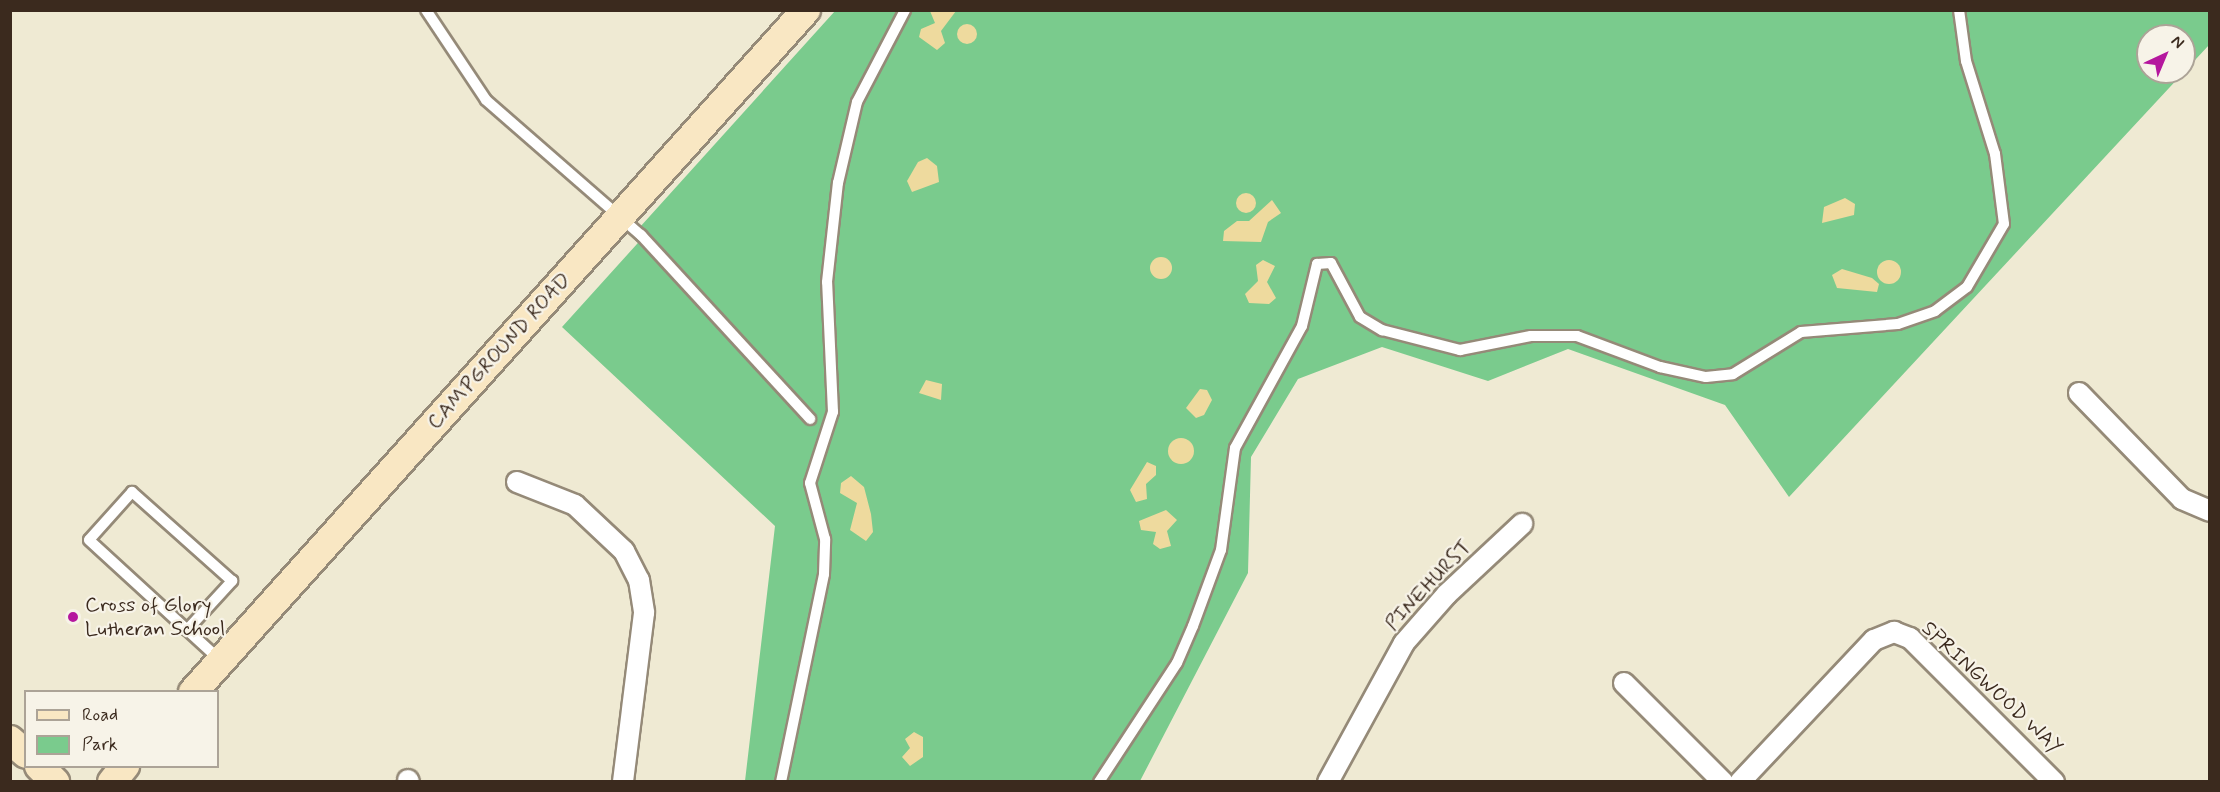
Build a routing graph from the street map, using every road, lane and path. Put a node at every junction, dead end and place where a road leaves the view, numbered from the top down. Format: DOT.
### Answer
graph roads {
  1 [pos="426,10"];
  2 [pos="806,10"];
  3 [pos="905,10"];
  4 [pos="1959,10"];
  5 [pos="620,216"];
  6 [pos="2079,393"];
  7 [pos="810,419"];
  8 [pos="517,483"];
  9 [pos="2210,511"];
  10 [pos="1522,524"];
  11 [pos="187,630"];
  12 [pos="221,661"];
  13 [pos="1624,683"];
  14 [pos="195,690"];
  15 [pos="10,740"];
  16 [pos="24,752"];
  17 [pos="41,768"];
  18 [pos="123,768"];
  19 [pos="55,782"];
  20 [pos="112,782"];
  21 [pos="623,782"];
  22 [pos="781,782"];
  23 [pos="1099,782"];
  24 [pos="1328,782"];
  25 [pos="1723,782"];
  26 [pos="1740,782"];
  27 [pos="2054,782"];
  1 -- 5 [label="lane"];
  2 -- 5 [label="street, CAMPGROUND ROAD"];
  3 -- 22 [label="lane"];
  4 -- 23 [label="lane"];
  5 -- 7 [label="lane"];
  5 -- 12 [label="street, CAMPGROUND ROAD"];
  6 -- 9 [label="street"];
  8 -- 21 [label="street"];
  10 -- 24 [label="street, PINEHURST"];
  11 -- 11 [label="lane"];
  11 -- 12 [label="lane"];
  12 -- 14 [label="street, CAMPGROUND ROAD"];
  13 -- 25 [label="street"];
  15 -- 16 [label="street"];
  17 -- 19 [label="street"];
  18 -- 20 [label="street"];
  26 -- 27 [label="street, SPRINGWOOD WAY"];
}
